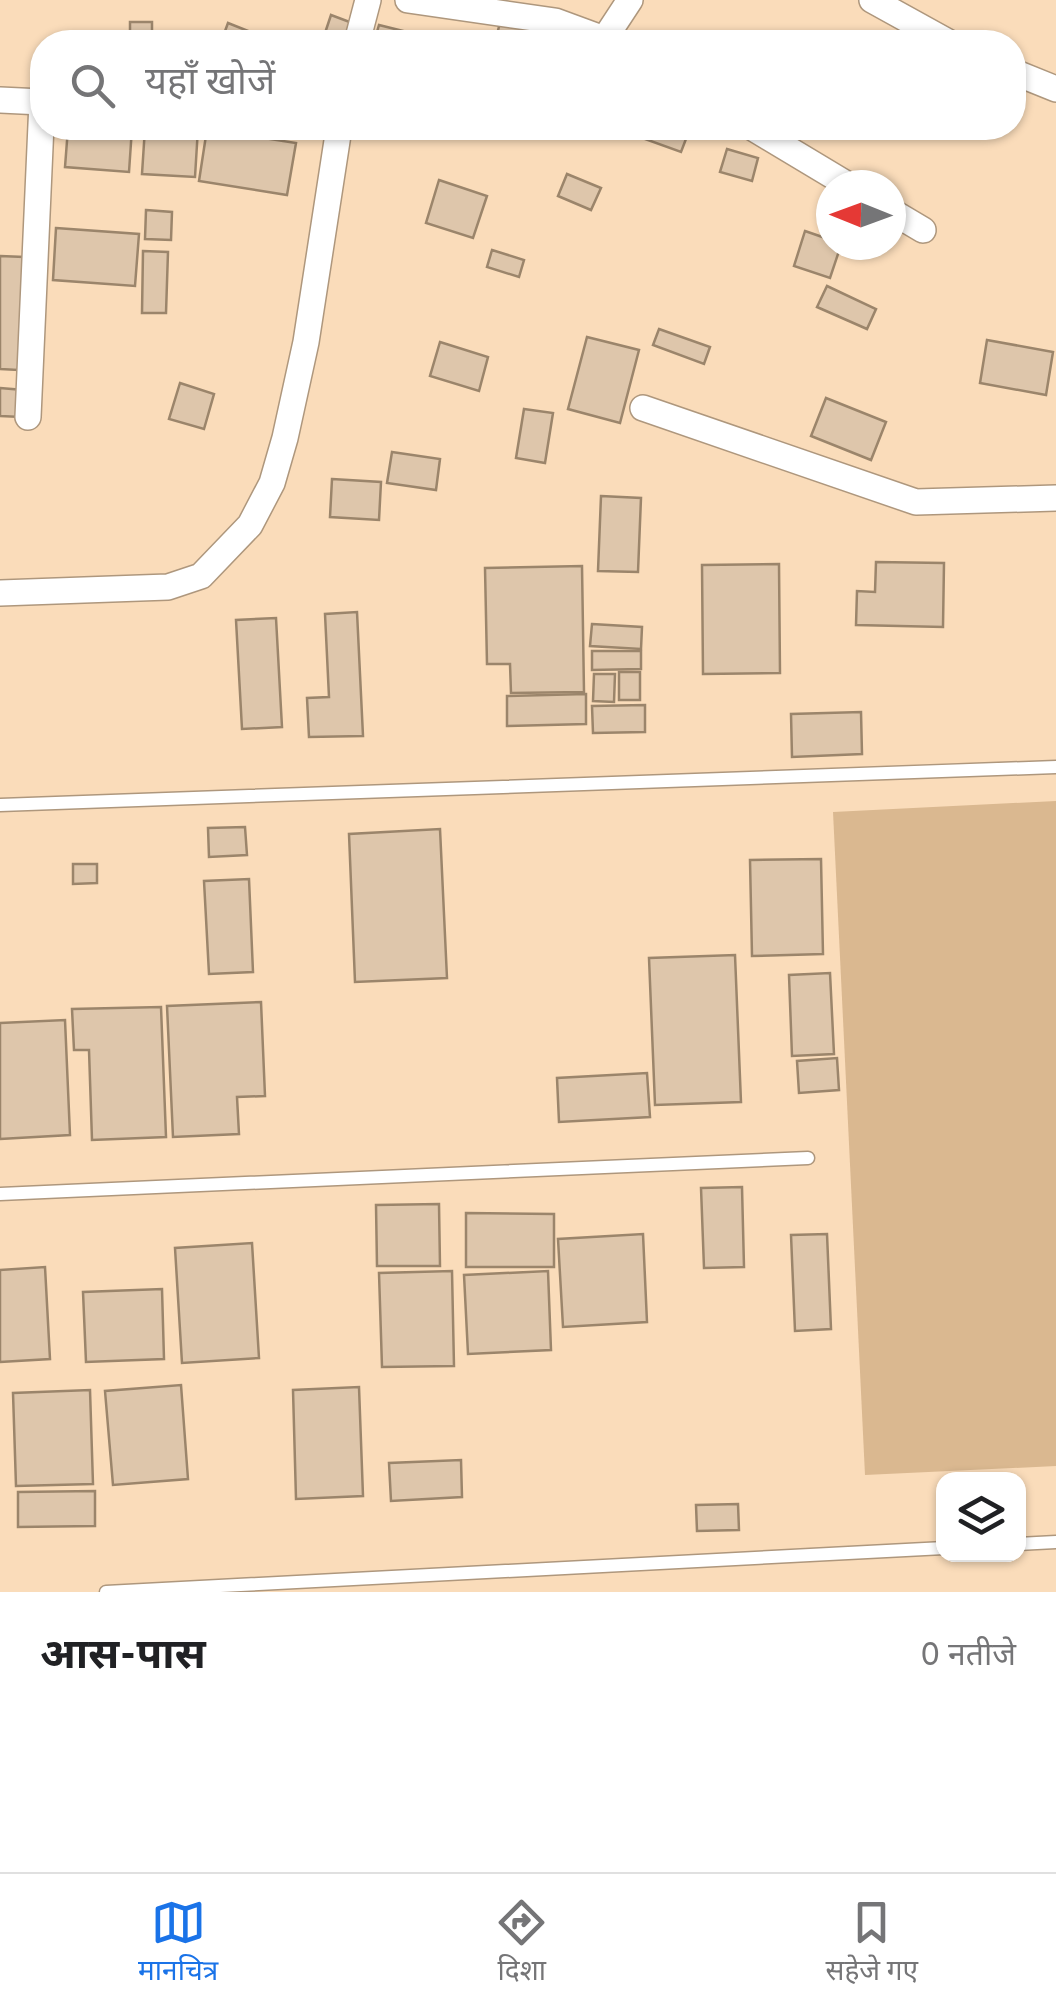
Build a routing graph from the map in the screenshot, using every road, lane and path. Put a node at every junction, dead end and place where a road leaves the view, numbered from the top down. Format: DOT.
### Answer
graph roads {
  1 [pos="368,0"];
  2 [pos="408,0"];
  3 [pos="630,0"];
  4 [pos="872,0"];
  5 [pos="561,10"];
  6 [pos="360,30"];
  7 [pos="593,30"];
  8 [pos="614,30"];
  9 [pos="926,30"];
  10 [pos="1026,77"];
  11 [pos="1056,89"];
  12 [pos="0,100"];
  13 [pos="30,101"];
  14 [pos="40,140"];
  15 [pos="337,140"];
  16 [pos="773,140"];
  17 [pos="823,170"];
  18 [pos="906,220"];
  19 [pos="923,230"];
  20 [pos="643,408"];
  21 [pos="28,417"];
  22 [pos="1056,498"];
  23 [pos="0,593"];
  24 [pos="1056,766"];
  25 [pos="0,805"];
  26 [pos="808,1158"];
  27 [pos="0,1194"];
  28 [pos="1056,1542"];
  29 [pos="1026,1544"];
  30 [pos="936,1548"];
  31 [pos="106,1592"];
  1 -- 6 [label="street"];
  2 -- 5 [label="street"];
  3 -- 8 [label="street"];
  4 -- 9 [label="street"];
  5 -- 7 [label="street"];
  10 -- 11 [label="street"];
  12 -- 13 [label="street"];
  14 -- 21 [label="street"];
  15 -- 23 [label="street"];
  16 -- 17 [label="street"];
  18 -- 19 [label="street"];
  20 -- 22 [label="street"];
  24 -- 25 [label="lane"];
  26 -- 27 [label="lane"];
  28 -- 29 [label="lane"];
  30 -- 31 [label="lane"];
}
